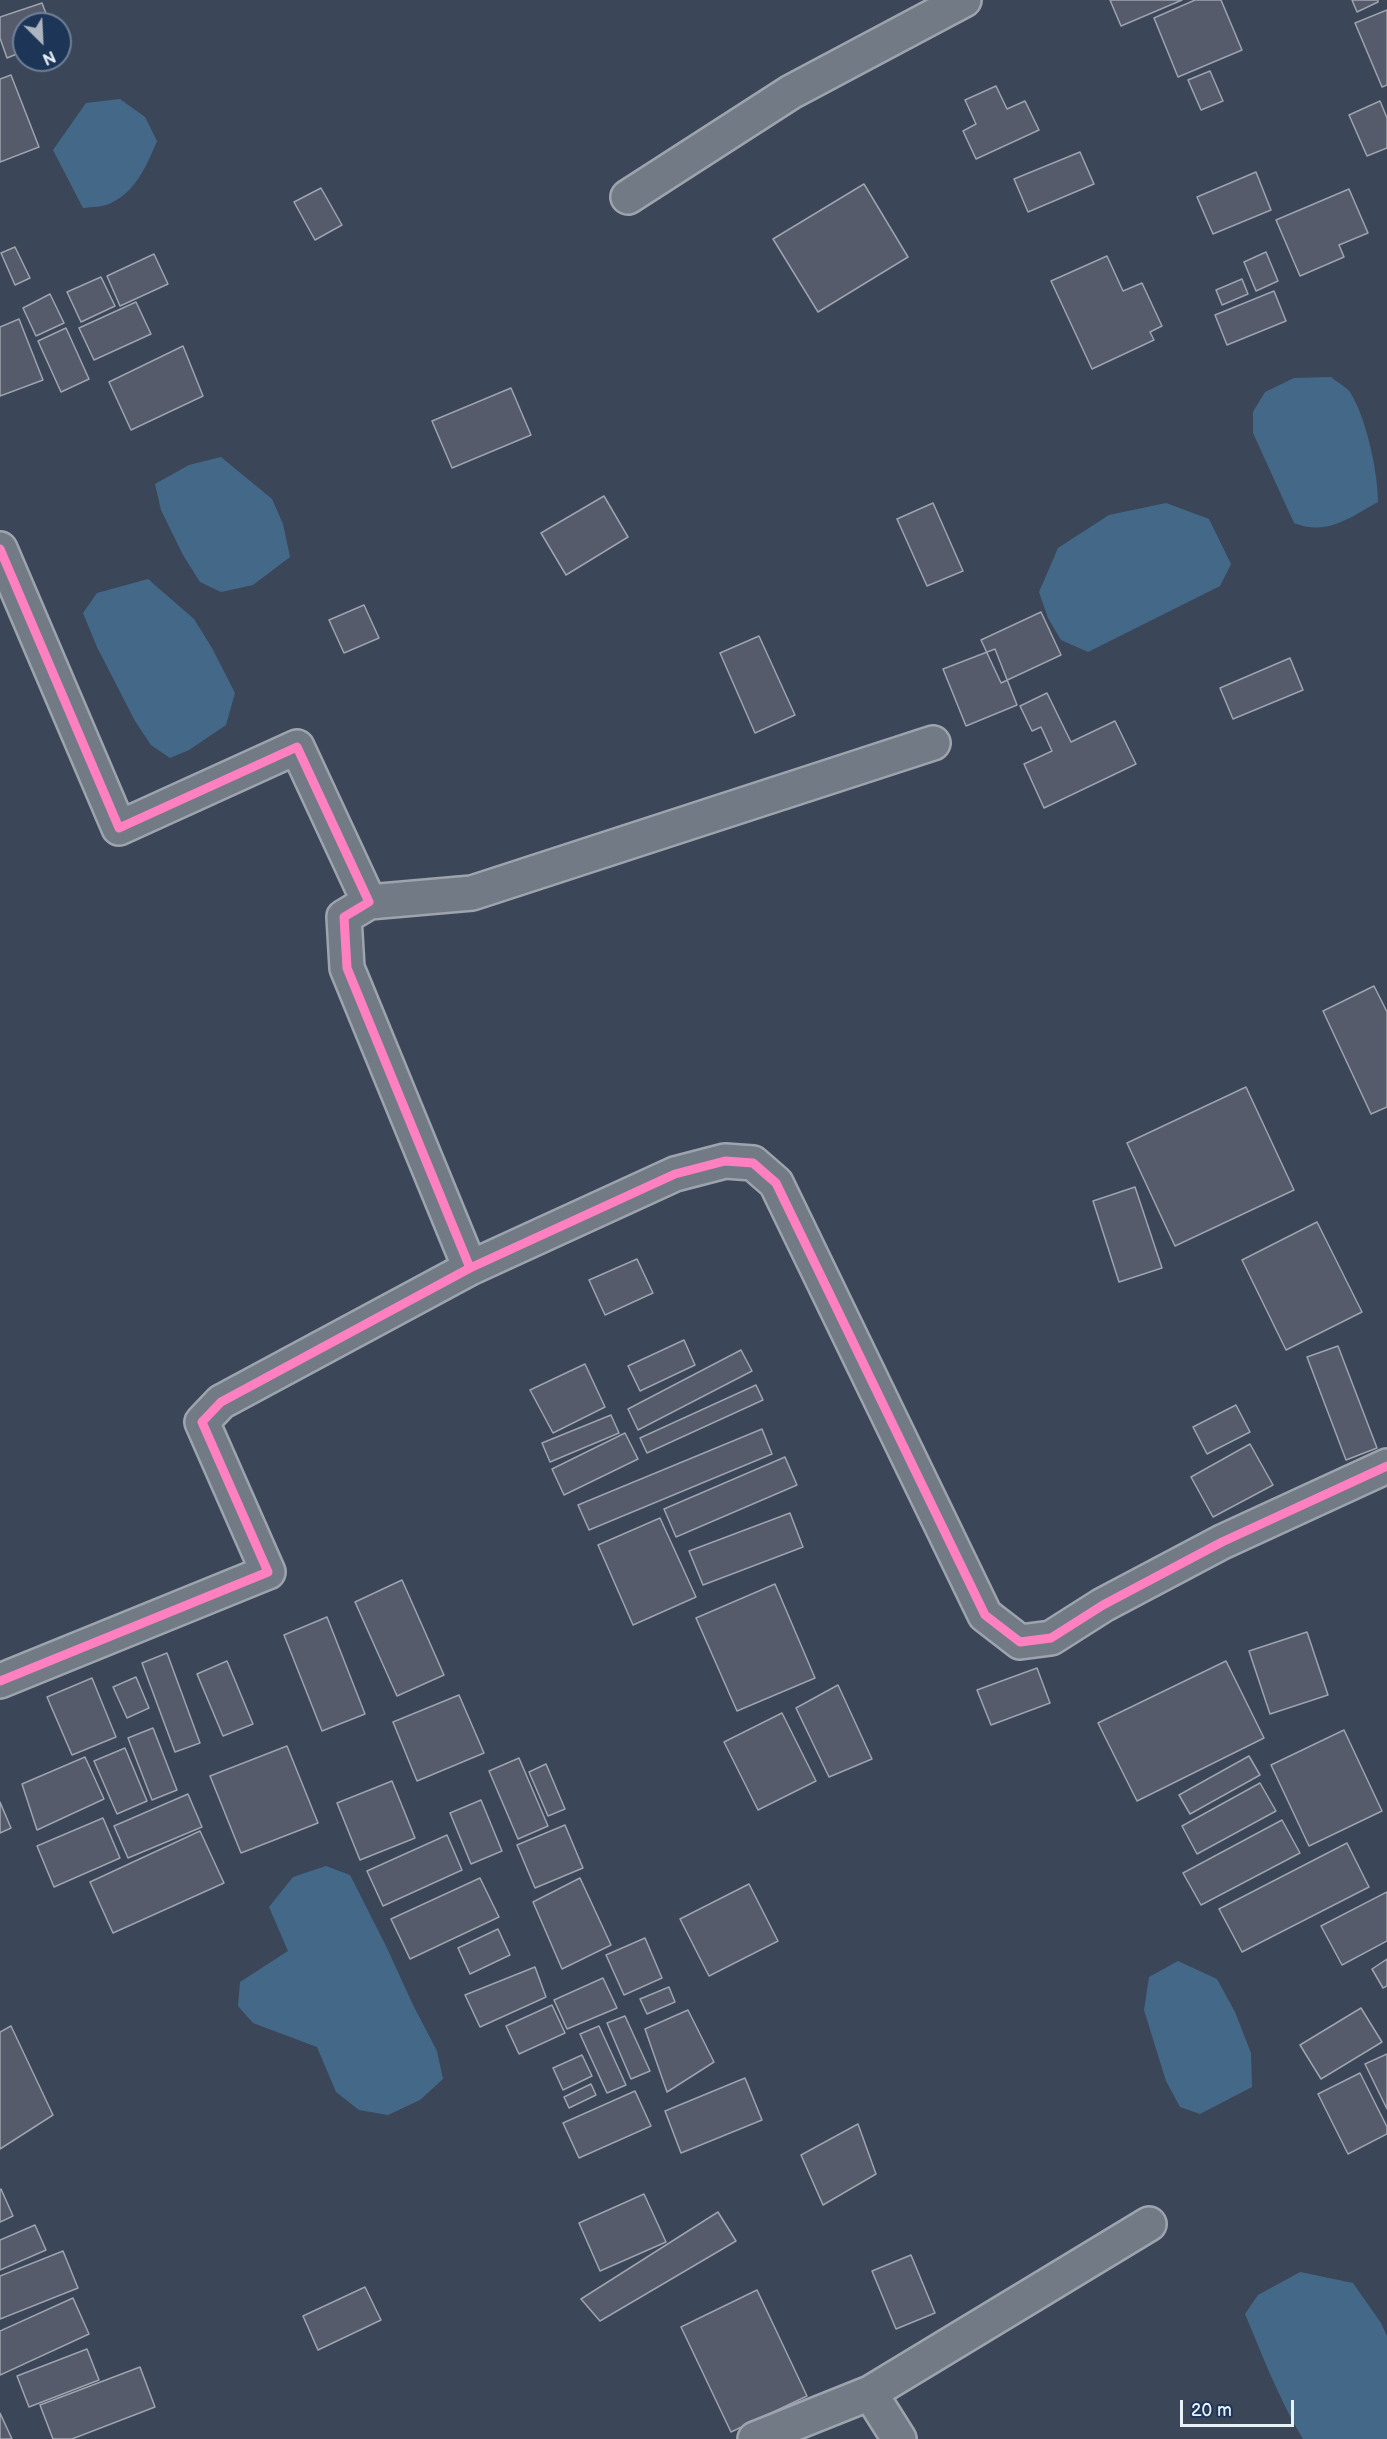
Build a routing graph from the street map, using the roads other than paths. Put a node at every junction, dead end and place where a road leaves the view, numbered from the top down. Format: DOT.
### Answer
graph roads {
  1 [pos="964,0"];
  2 [pos="628,197"];
  3 [pos="0,549"];
  4 [pos="933,743"];
  5 [pos="369,902"];
  6 [pos="470,1268"];
  7 [pos="1387,1466"];
  8 [pos="0,1681"];
  9 [pos="1149,2224"];
  10 [pos="870,2393"];
  11 [pos="755,2439"];
  12 [pos="899,2439"];
  1 -- 2 [label="street"];
  3 -- 5 [label="street"];
  4 -- 5 [label="street"];
  5 -- 6 [label="street"];
  6 -- 7 [label="street"];
  6 -- 8 [label="street"];
  9 -- 10 [label="street"];
  10 -- 11 [label="street"];
  10 -- 12 [label="street"];
}
